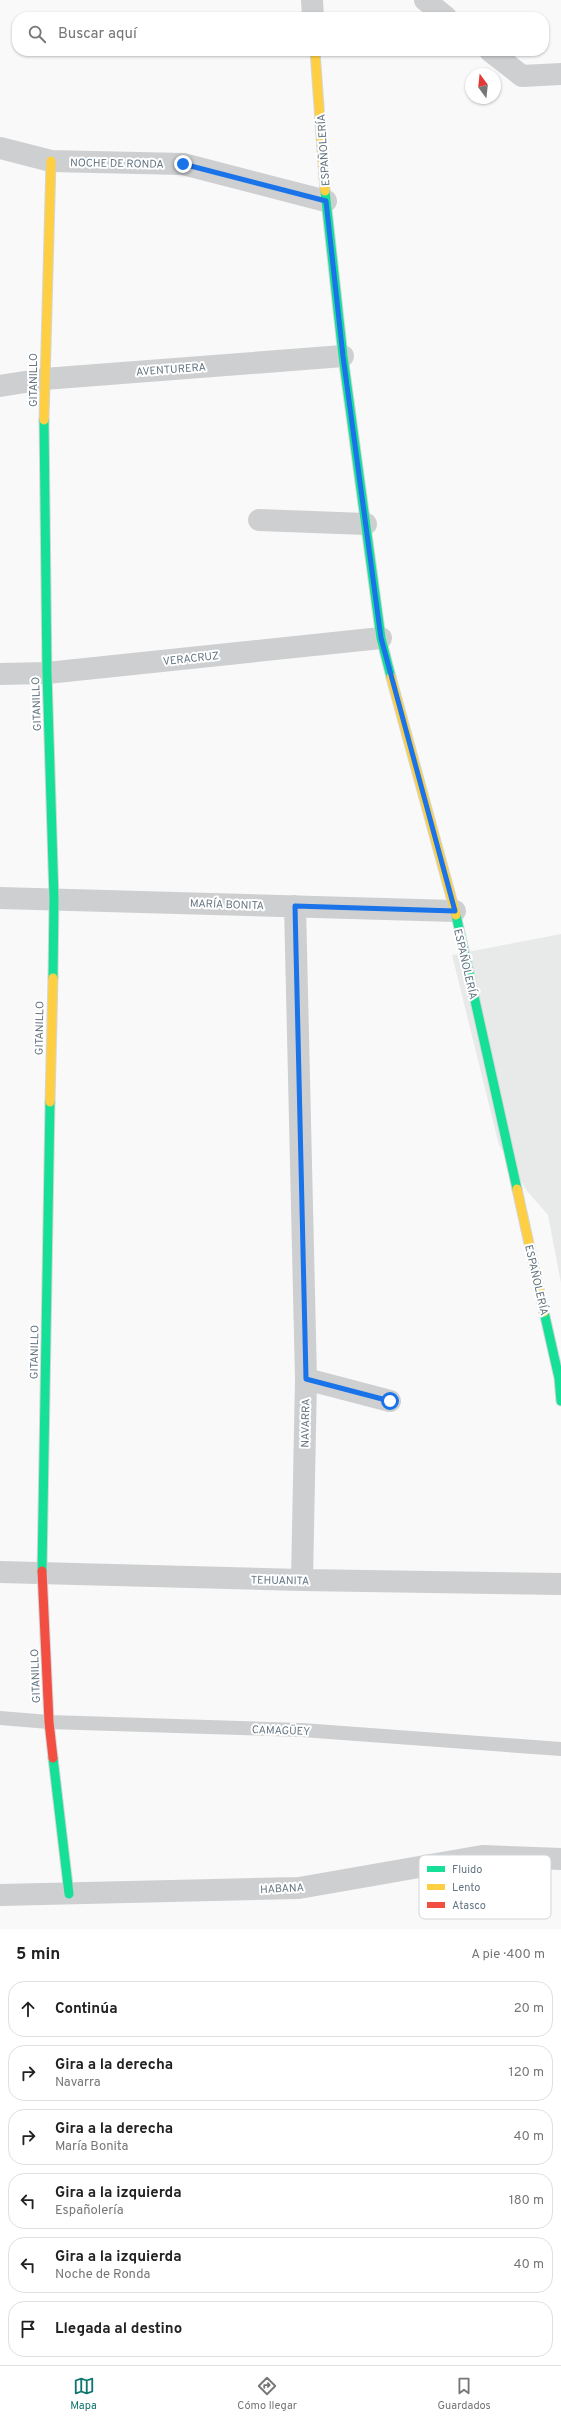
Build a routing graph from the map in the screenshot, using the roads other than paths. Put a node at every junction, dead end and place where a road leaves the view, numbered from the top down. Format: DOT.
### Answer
graph roads {
  1 [pos="312,0"];
  2 [pos="424,0"];
  3 [pos="313,12"];
  4 [pos="440,12"];
  5 [pos="315,56"];
  6 [pos="496,56"];
  7 [pos="561,74"];
  8 [pos="0,148"];
  9 [pos="50,161"];
  10 [pos="326,201"];
  11 [pos="343,356"];
  12 [pos="44,379"];
  13 [pos="0,386"];
  14 [pos="259,520"];
  15 [pos="366,524"];
  16 [pos="381,638"];
  17 [pos="47,673"];
  18 [pos="0,674"];
  19 [pos="0,898"];
  20 [pos="54,899"];
  21 [pos="295,906"];
  22 [pos="455,911"];
  23 [pos="306,1379"];
  24 [pos="390,1401"];
  25 [pos="561,1401"];
  26 [pos="0,1572"];
  27 [pos="42,1575"];
  28 [pos="302,1580"];
  29 [pos="561,1584"];
  30 [pos="0,1718"];
  31 [pos="49,1722"];
  32 [pos="561,1749"];
  33 [pos="551,1859"];
  34 [pos="561,1859"];
  35 [pos="419,1867"];
  36 [pos="69,1894"];
  37 [pos="0,1895"];
  1 -- 3 [label="street"];
  2 -- 4 [label="street"];
  5 -- 10 [label="street, ESPAÑOLERÍA"];
  6 -- 7 [label="street"];
  8 -- 9 [label="street, NOCHE DE RONDA"];
  9 -- 10 [label="street, NOCHE DE RONDA"];
  9 -- 12 [label="street, GITANILLO"];
  10 -- 11 [label="street, ESPAÑOLERÍA"];
  11 -- 12 [label="street, AVENTURERA"];
  11 -- 15 [label="street, ESPAÑOLERÍA"];
  12 -- 13 [label="street, AVENTURERA"];
  12 -- 17 [label="street, GITANILLO"];
  14 -- 15 [label="street"];
  15 -- 16 [label="street, ESPAÑOLERÍA"];
  16 -- 17 [label="street, VERACRUZ"];
  16 -- 22 [label="street, ESPAÑOLERÍA"];
  17 -- 18 [label="street, VERACRUZ"];
  17 -- 20 [label="street, GITANILLO"];
  19 -- 20 [label="street, MARÍA BONITA"];
  20 -- 21 [label="street, MARÍA BONITA"];
  20 -- 27 [label="street, GITANILLO"];
  21 -- 22 [label="street, MARÍA BONITA"];
  21 -- 23 [label="street, NAVARRA"];
  22 -- 25 [label="street, ESPAÑOLERÍA"];
  23 -- 24 [label="street"];
  23 -- 28 [label="street, NAVARRA"];
  26 -- 27 [label="street, TEHUANITA"];
  27 -- 28 [label="street, TEHUANITA"];
  27 -- 31 [label="street, GITANILLO"];
  28 -- 29 [label="street, TEHUANITA"];
  30 -- 31 [label="lane, CAMAGÜEY"];
  31 -- 32 [label="lane, CAMAGÜEY"];
  31 -- 36 [label="street, GITANILLO"];
  33 -- 34 [label="street, HABANA"];
  35 -- 36 [label="street, HABANA"];
  36 -- 37 [label="street, HABANA"];
}
